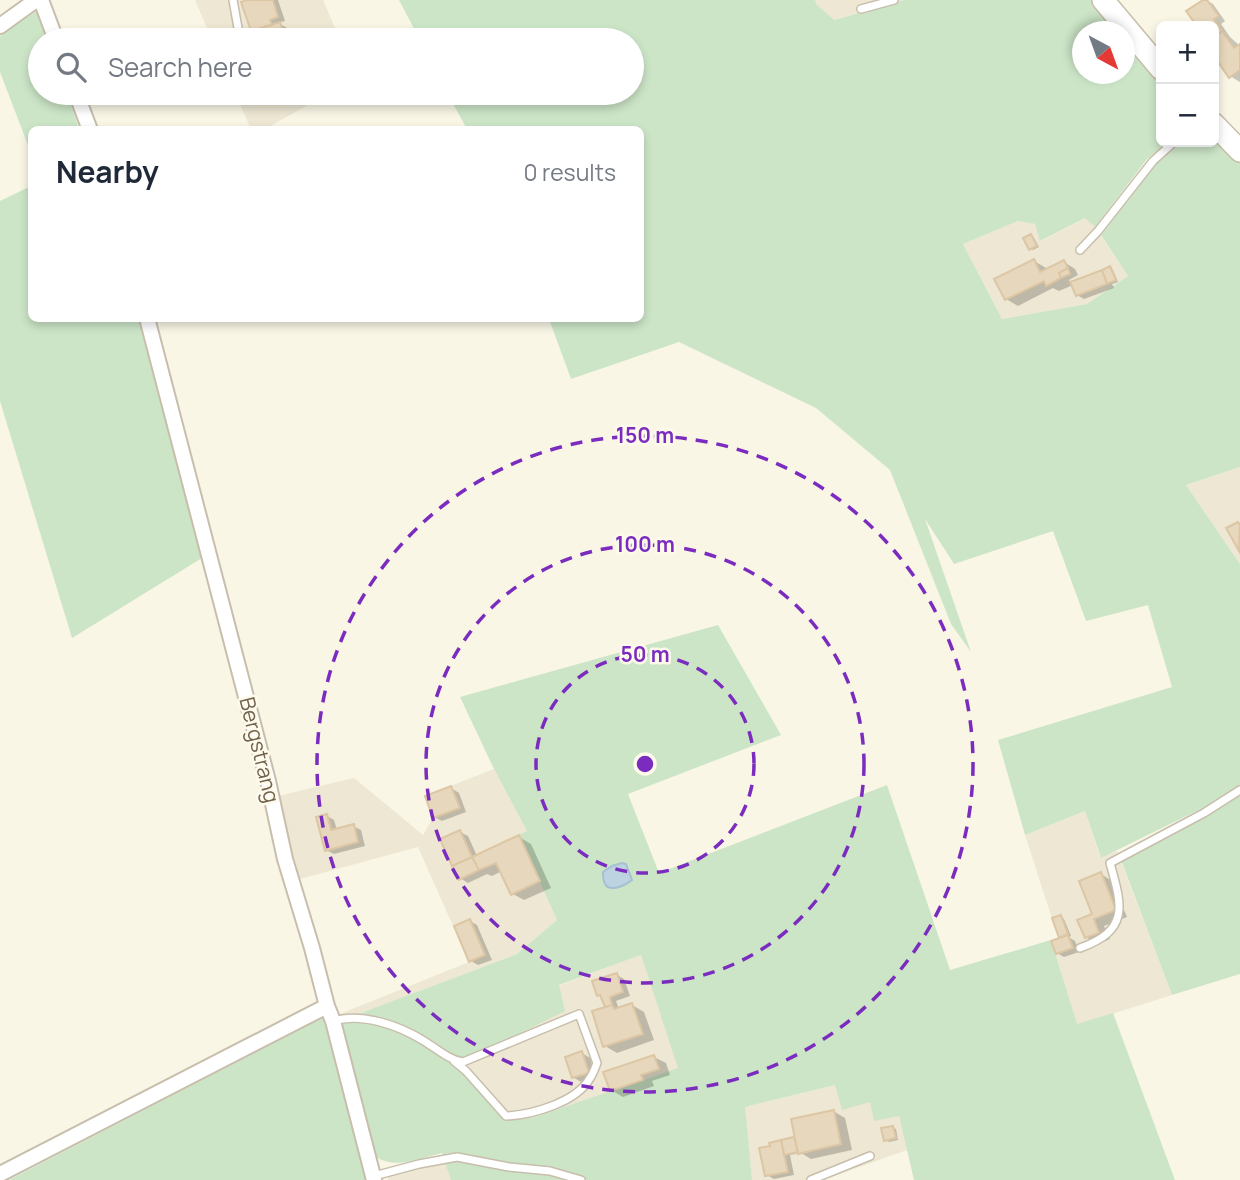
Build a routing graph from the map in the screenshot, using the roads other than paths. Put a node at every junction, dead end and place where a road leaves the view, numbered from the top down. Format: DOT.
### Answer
graph roads {
  1 [pos="39,0"];
  2 [pos="233,0"];
  3 [pos="894,0"];
  4 [pos="1103,0"];
  5 [pos="861,9"];
  6 [pos="0,26"];
  7 [pos="51,28"];
  8 [pos="238,28"];
  9 [pos="1156,63"];
  10 [pos="81,105"];
  11 [pos="88,126"];
  12 [pos="1219,129"];
  13 [pos="1168,147"];
  14 [pos="1240,151"];
  15 [pos="1080,250"];
  16 [pos="148,322"];
  17 [pos="1240,790"];
  18 [pos="1080,948"];
  19 [pos="327,1006"];
  20 [pos="333,1021"];
  21 [pos="454,1061"];
  22 [pos="870,1156"];
  23 [pos="0,1174"];
  24 [pos="374,1178"];
  25 [pos="581,1180"];
  26 [pos="811,1180"];
  1 -- 6 [label="street"];
  1 -- 7 [label="street"];
  2 -- 8 [label="lane"];
  3 -- 5 [label="lane"];
  4 -- 9 [label="main road"];
  10 -- 11 [label="street"];
  12 -- 14 [label="main road"];
  13 -- 15 [label="lane"];
  16 -- 19 [label="street, Bergstrang"];
  17 -- 18 [label="lane"];
  19 -- 20 [label="street, Bergstrang"];
  19 -- 23 [label="street"];
  20 -- 21 [label="lane"];
  20 -- 24 [label="street, Bergstrang"];
  21 -- 21 [label="lane"];
  22 -- 26 [label="lane"];
  24 -- 25 [label="lane"];
}
